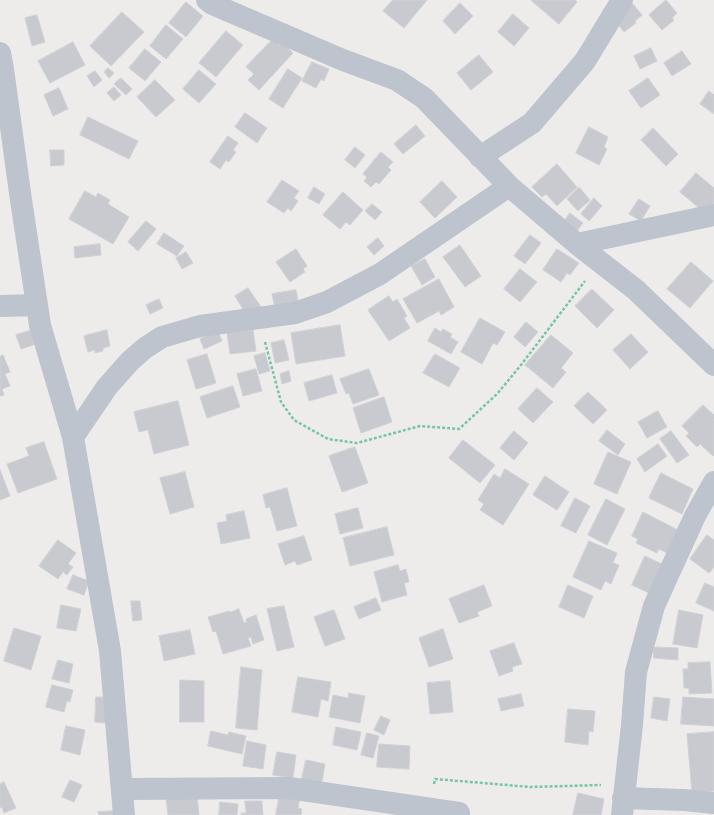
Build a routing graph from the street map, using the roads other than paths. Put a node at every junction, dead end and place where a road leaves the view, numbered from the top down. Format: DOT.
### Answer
graph roads {
  1 [pos="207,0"];
  2 [pos="622,0"];
  3 [pos="0,52"];
  4 [pos="480,157"];
  5 [pos="509,186"];
  6 [pos="714,215"];
  7 [pos="577,244"];
  8 [pos="37,305"];
  9 [pos="0,306"];
  10 [pos="714,365"];
  11 [pos="73,436"];
  12 [pos="714,482"];
  13 [pos="122,789"];
  14 [pos="623,799"];
  15 [pos="714,803"];
  16 [pos="459,812"];
  17 [pos="124,815"];
  1 -- 4 [label="street"];
  2 -- 4 [label="street"];
  3 -- 8 [label="street"];
  4 -- 5 [label="street"];
  5 -- 7 [label="street"];
  5 -- 11 [label="street"];
  6 -- 7 [label="street"];
  7 -- 10 [label="street"];
  8 -- 9 [label="street"];
  8 -- 11 [label="street"];
  11 -- 13 [label="street"];
  12 -- 14 [label="street"];
  13 -- 16 [label="street"];
  13 -- 17 [label="street"];
  14 -- 15 [label="street"];
}
